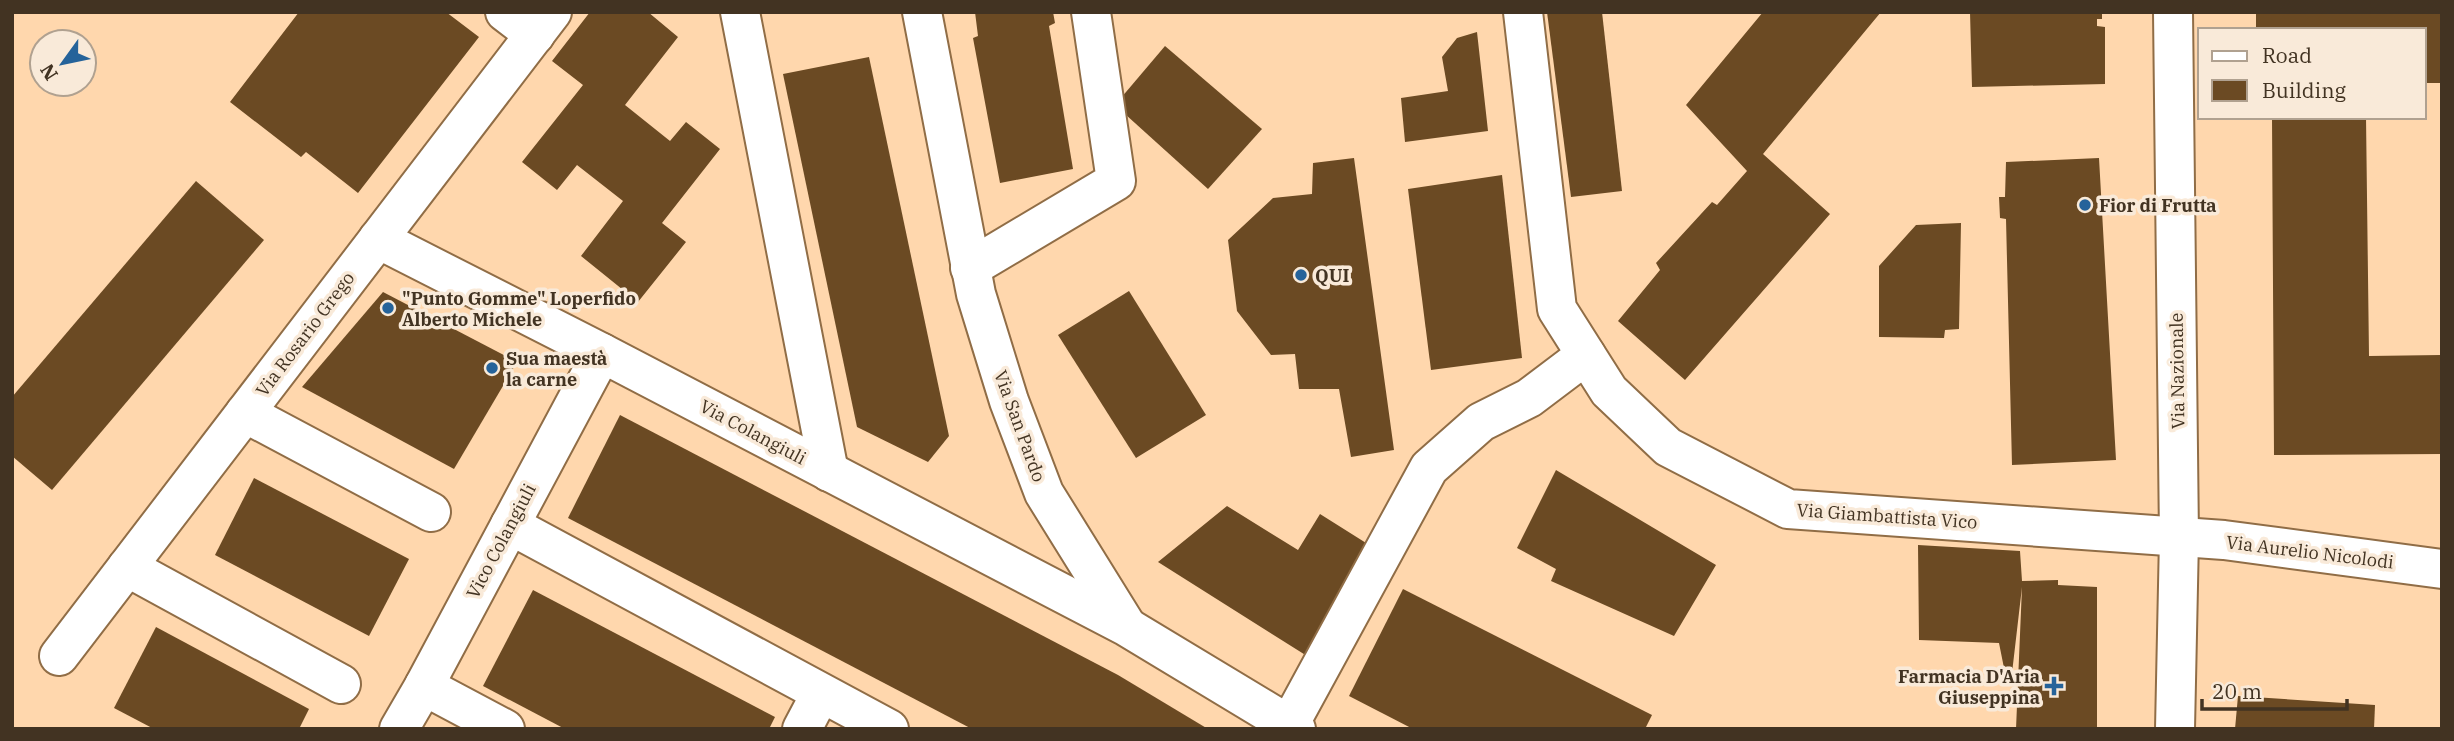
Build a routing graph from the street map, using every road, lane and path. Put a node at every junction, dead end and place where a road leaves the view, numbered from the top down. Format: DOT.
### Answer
graph roads {
  1 [pos="740,12"];
  2 [pos="922,12"];
  3 [pos="1091,12"];
  4 [pos="1523,12"];
  5 [pos="2173,12"];
  6 [pos="531,20"];
  7 [pos="379,239"];
  8 [pos="971,268"];
  9 [pos="602,353"];
  10 [pos="1586,355"];
  11 [pos="245,413"];
  12 [pos="829,472"];
  13 [pos="430,513"];
  14 [pos="510,525"];
  15 [pos="2179,538"];
  16 [pos="127,567"];
  17 [pos="2442,569"];
  18 [pos="1127,627"];
  19 [pos="59,656"];
  20 [pos="341,684"];
  21 [pos="424,686"];
  22 [pos="821,693"];
  23 [pos="1293,727"];
  24 [pos="399,729"];
  25 [pos="505,729"];
  26 [pos="802,729"];
  27 [pos="889,729"];
  28 [pos="2175,729"];
  1 -- 12 [label="street"];
  2 -- 8 [label="street, Via San Pardo"];
  3 -- 8 [label="street"];
  4 -- 10 [label="street, Via Giambattista Vico"];
  5 -- 15 [label="street, Via Nazionale"];
  6 -- 7 [label="street, Via Rosario Grego"];
  7 -- 9 [label="street, Via Colangiuli"];
  7 -- 11 [label="street, Via Rosario Grego"];
  8 -- 18 [label="street, Via San Pardo"];
  9 -- 12 [label="street, Via Colangiuli"];
  9 -- 14 [label="street, Vico Colangiuli"];
  10 -- 15 [label="street, Via Giambattista Vico"];
  10 -- 23 [label="street"];
  11 -- 13 [label="street"];
  11 -- 16 [label="street, Via Rosario Grego"];
  12 -- 18 [label="street, Via Colangiuli"];
  14 -- 21 [label="street, Vico Colangiuli"];
  14 -- 22 [label="street"];
  15 -- 17 [label="street, Via Aurelio Nicolodi"];
  15 -- 28 [label="street, Via Nazionale"];
  16 -- 19 [label="street, Via Rosario Grego"];
  16 -- 20 [label="street"];
  18 -- 23 [label="street, Via San Pardo"];
  21 -- 24 [label="street, Vico Colangiuli"];
  21 -- 25 [label="street"];
  22 -- 26 [label="street"];
  22 -- 27 [label="street"];
}
